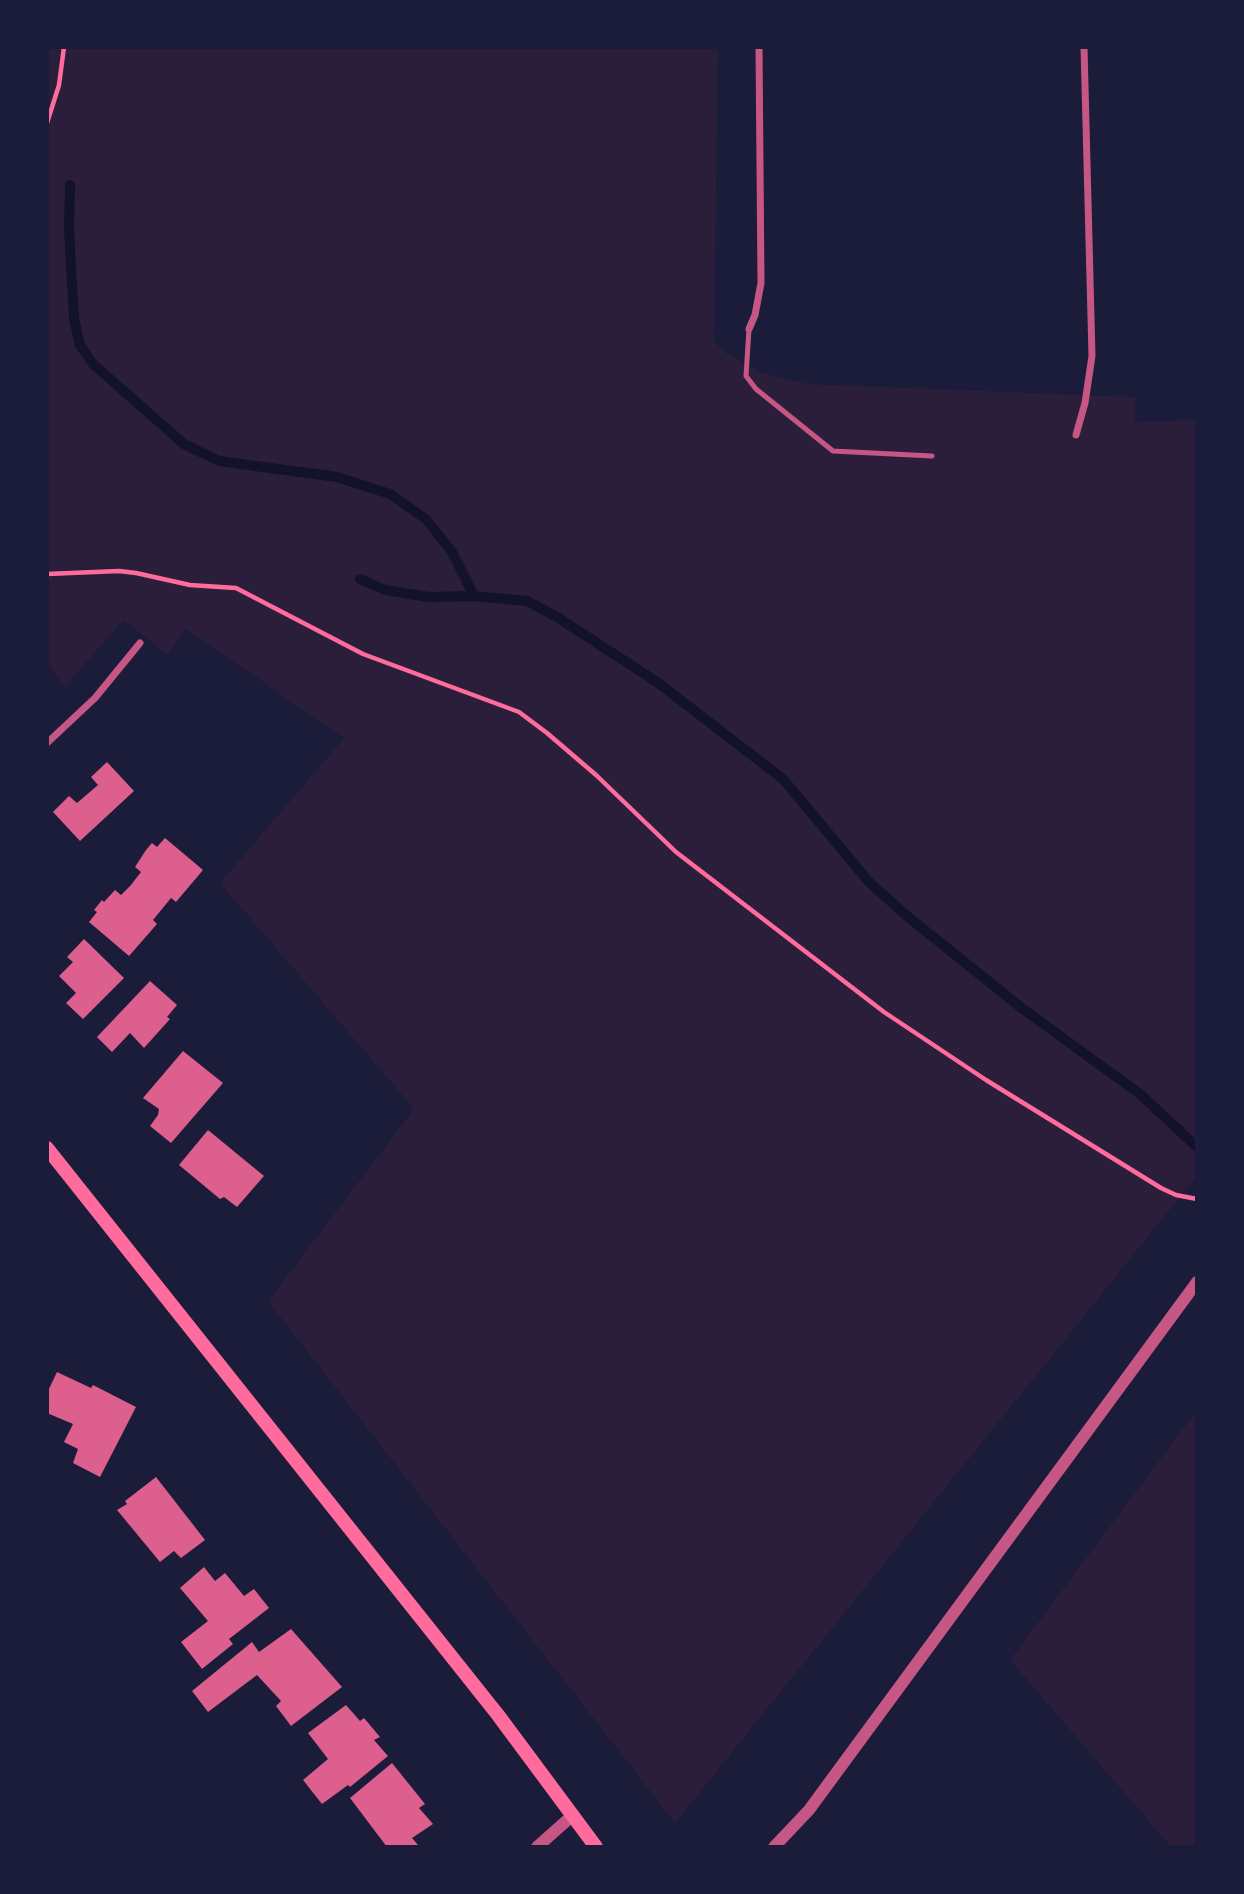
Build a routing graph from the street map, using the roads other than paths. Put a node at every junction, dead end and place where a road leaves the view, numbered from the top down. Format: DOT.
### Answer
graph roads {
  1 [pos="759,47"];
  2 [pos="1084,47"];
  3 [pos="749,329"];
  4 [pos="1076,435"];
  5 [pos="932,456"];
  6 [pos="140,643"];
  7 [pos="47,743"];
  8 [pos="47,1148"];
  9 [pos="1197,1282"];
  10 [pos="573,1815"];
  11 [pos="537,1847"];
  12 [pos="596,1847"];
  13 [pos="774,1847"];
  1 -- 3 [label="street"];
  2 -- 4 [label="street"];
  3 -- 5 [label="lane"];
  6 -- 7 [label="street"];
  8 -- 10 [label="main road"];
  9 -- 13 [label="street"];
  10 -- 11 [label="street"];
  10 -- 12 [label="main road"];
}
